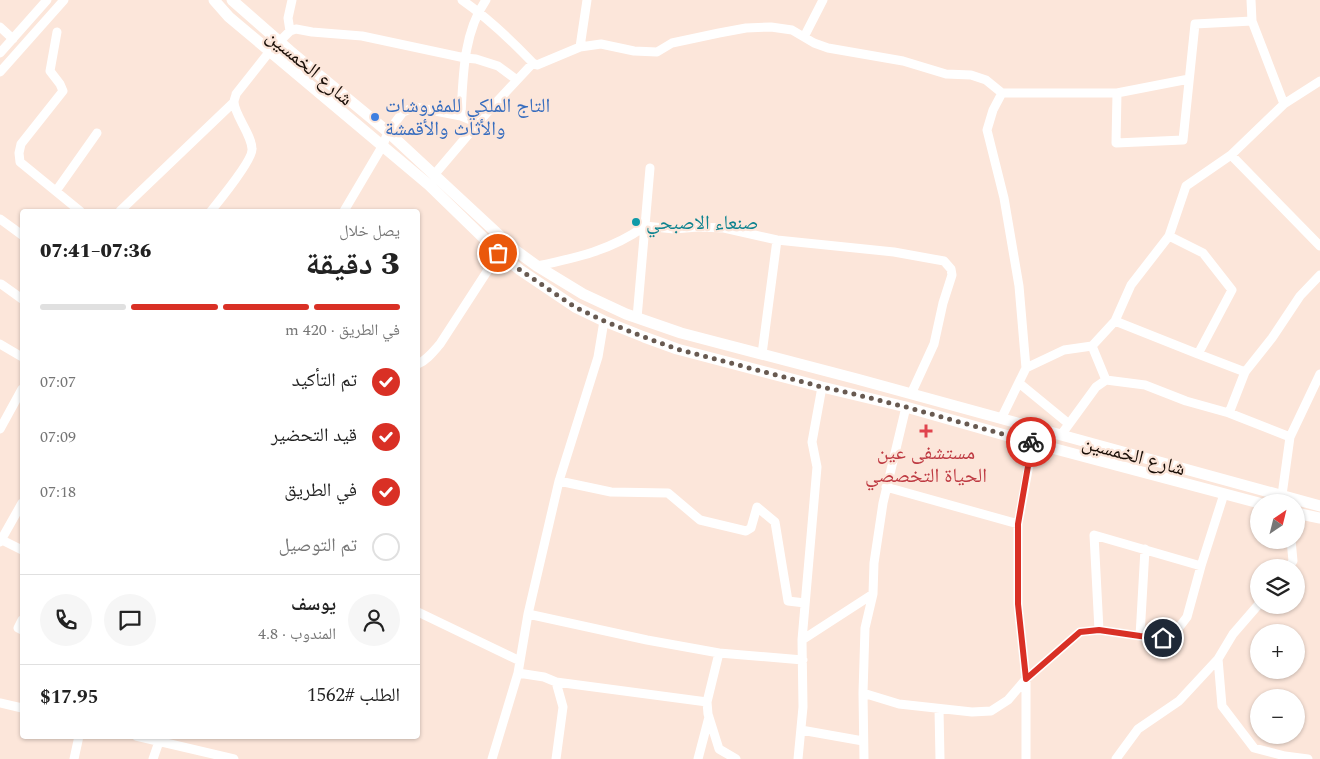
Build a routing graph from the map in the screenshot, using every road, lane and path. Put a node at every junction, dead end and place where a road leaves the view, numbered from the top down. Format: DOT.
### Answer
graph roads {
  1 [pos="47,0"];
  2 [pos="64,0"];
  3 [pos="214,0"];
  4 [pos="232,0"];
  5 [pos="292,0"];
  6 [pos="462,0"];
  7 [pos="486,0"];
  8 [pos="586,0"];
  9 [pos="823,0"];
  10 [pos="1251,0"];
  11 [pos="478,12"];
  12 [pos="1252,21"];
  13 [pos="0,27"];
  14 [pos="290,31"];
  15 [pos="57,32"];
  16 [pos="804,37"];
  17 [pos="13,39"];
  18 [pos="279,42"];
  19 [pos="580,46"];
  20 [pos="270,51"];
  21 [pos="290,51"];
  22 [pos="0,53"];
  23 [pos="465,58"];
  24 [pos="282,62"];
  25 [pos="533,63"];
  26 [pos="0,72"];
  27 [pos="1189,79"];
  28 [pos="517,80"];
  29 [pos="1320,81"];
  30 [pos="1002,93"];
  31 [pos="1116,93"];
  32 [pos="234,102"];
  33 [pos="1284,104"];
  34 [pos="461,116"];
  35 [pos="478,123"];
  36 [pos="388,132"];
  37 [pos="97,133"];
  38 [pos="383,145"];
  39 [pos="1231,155"];
  40 [pos="650,168"];
  41 [pos="434,175"];
  42 [pos="56,192"];
  43 [pos="77,209"];
  44 [pos="122,209"];
  45 [pos="213,209"];
  46 [pos="345,209"];
  47 [pos="0,219"];
  48 [pos="645,226"];
  49 [pos="20,234"];
  50 [pos="1169,236"];
  51 [pos="777,240"];
  52 [pos="1320,246"];
  53 [pos="498,253"];
  54 [pos="538,266"];
  55 [pos="1320,275"];
  56 [pos="0,284"];
  57 [pos="583,294"];
  58 [pos="20,298"];
  59 [pos="575,307"];
  60 [pos="637,318"];
  61 [pos="604,321"];
  62 [pos="1115,321"];
  63 [pos="0,344"];
  64 [pos="1092,346"];
  65 [pos="762,354"];
  66 [pos="1198,354"];
  67 [pos="20,356"];
  68 [pos="420,363"];
  69 [pos="1026,368"];
  70 [pos="1245,372"];
  71 [pos="1320,374"];
  72 [pos="856,379"];
  73 [pos="1106,380"];
  74 [pos="1019,383"];
  75 [pos="822,387"];
  76 [pos="20,393"];
  77 [pos="854,394"];
  78 [pos="910,394"];
  79 [pos="906,407"];
  80 [pos="1229,413"];
  81 [pos="1001,419"];
  82 [pos="1069,424"];
  83 [pos="0,429"];
  84 [pos="1037,429"];
  85 [pos="1061,435"];
  86 [pos="1290,437"];
  87 [pos="1032,443"];
  88 [pos="559,481"];
  89 [pos="886,487"];
  90 [pos="1224,494"];
  91 [pos="1278,494"];
  92 [pos="1282,494"];
  93 [pos="1250,501"];
  94 [pos="1305,502"];
  95 [pos="1320,506"];
  96 [pos="20,507"];
  97 [pos="1305,515"];
  98 [pos="1320,518"];
  99 [pos="1018,524"];
  100 [pos="1,541"];
  101 [pos="20,549"];
  102 [pos="1145,549"];
  103 [pos="1201,566"];
  104 [pos="873,594"];
  105 [pos="805,603"];
  106 [pos="420,613"];
  107 [pos="528,614"];
  108 [pos="1250,614"];
  109 [pos="1099,630"];
  110 [pos="1140,636"];
  111 [pos="802,640"];
  112 [pos="719,653"];
  113 [pos="1218,658"];
  114 [pos="802,660"];
  115 [pos="520,661"];
  116 [pos="518,673"];
  117 [pos="1026,679"];
  118 [pos="556,682"];
  119 [pos="863,693"];
  120 [pos="708,702"];
  121 [pos="0,703"];
  122 [pos="20,708"];
  123 [pos="939,709"];
  124 [pos="709,717"];
  125 [pos="801,730"];
  126 [pos="78,739"];
  127 [pos="160,739"];
  128 [pos="863,741"];
  129 [pos="1285,757"];
  130 [pos="74,759"];
  131 [pos="153,759"];
  132 [pos="234,759"];
  133 [pos="492,759"];
  134 [pos="556,759"];
  135 [pos="698,759"];
  136 [pos="736,759"];
  137 [pos="798,759"];
  138 [pos="864,759"];
  139 [pos="940,759"];
  140 [pos="1026,759"];
  141 [pos="1116,759"];
  142 [pos="1308,759"];
  1 -- 17 [label="street"];
  2 -- 26 [label="street"];
  3 -- 20 [label="main road, شارع الخمسين"];
  4 -- 18 [label="main road, شارع الخمسين"];
  5 -- 14 [label="street"];
  6 -- 11 [label="street"];
  7 -- 11 [label="street"];
  8 -- 19 [label="street"];
  9 -- 16 [label="street"];
  10 -- 12 [label="street"];
  11 -- 23 [label="street"];
  11 -- 25 [label="street"];
  12 -- 27 [label="street"];
  12 -- 33 [label="street"];
  13 -- 17 [label="street"];
  14 -- 18 [label="street"];
  14 -- 23 [label="street"];
  15 -- 42 [label="street"];
  16 -- 19 [label="street"];
  16 -- 30 [label="street"];
  17 -- 22 [label="street"];
  18 -- 21 [label="main road, شارع الخمسين"];
  19 -- 25 [label="street"];
  20 -- 24 [label="main road, شارع الخمسين"];
  20 -- 32 [label="street"];
  21 -- 24 [label="main road"];
  21 -- 36 [label="main road, شارع الخمسين"];
  23 -- 28 [label="street"];
  23 -- 34 [label="street"];
  24 -- 38 [label="main road, شارع الخمسين"];
  25 -- 28 [label="street"];
  27 -- 31 [label="street"];
  27 -- 31 [label="street"];
  28 -- 35 [label="street"];
  29 -- 33 [label="street"];
  30 -- 31 [label="street"];
  30 -- 69 [label="street"];
  32 -- 44 [label="street"];
  32 -- 45 [label="street"];
  33 -- 39 [label="street"];
  34 -- 35 [label="street"];
  34 -- 36 [label="street"];
  35 -- 41 [label="street"];
  36 -- 38 [label="street"];
  36 -- 41 [label="main road, شارع الخمسين"];
  37 -- 42 [label="street"];
  38 -- 46 [label="street"];
  38 -- 53 [label="main road, شارع الخمسين"];
  39 -- 50 [label="street"];
  39 -- 52 [label="street"];
  40 -- 48 [label="street"];
  41 -- 54 [label="main road, شارع الخمسين"];
  42 -- 43 [label="street"];
  47 -- 49 [label="street"];
  48 -- 51 [label="street"];
  48 -- 54 [label="street"];
  48 -- 60 [label="street"];
  50 -- 62 [label="street"];
  50 -- 66 [label="street"];
  51 -- 65 [label="street"];
  51 -- 78 [label="street"];
  53 -- 59 [label="main road, شارع الخمسين"];
  53 -- 68 [label="street"];
  54 -- 57 [label="main road, شارع الخمسين"];
  55 -- 70 [label="street"];
  56 -- 58 [label="street"];
  57 -- 59 [label="main road"];
  57 -- 60 [label="main road, شارع الخمسين"];
  59 -- 61 [label="main road, شارع الخمسين"];
  60 -- 65 [label="main road, شارع الخمسين"];
  61 -- 75 [label="main road, شارع الخمسين"];
  61 -- 88 [label="street"];
  62 -- 64 [label="street"];
  62 -- 66 [label="street"];
  63 -- 67 [label="street"];
  64 -- 69 [label="street"];
  64 -- 73 [label="street"];
  65 -- 72 [label="main road, شارع الخمسين"];
  66 -- 70 [label="street"];
  69 -- 74 [label="street"];
  70 -- 80 [label="street"];
  71 -- 86 [label="street"];
  72 -- 77 [label="main road"];
  72 -- 78 [label="main road, شارع الخمسين"];
  73 -- 80 [label="street"];
  73 -- 82 [label="street"];
  74 -- 81 [label="street"];
  74 -- 82 [label="street"];
  75 -- 77 [label="main road, شارع الخمسين"];
  75 -- 105 [label="street"];
  76 -- 83 [label="street"];
  77 -- 79 [label="main road, شارع الخمسين"];
  78 -- 81 [label="main road, شارع الخمسين"];
  79 -- 87 [label="main road, شارع الخمسين"];
  79 -- 89 [label="street"];
  80 -- 86 [label="street"];
  81 -- 84 [label="main road, شارع الخمسين"];
  82 -- 85 [label="street"];
  84 -- 85 [label="main road, شارع الخمسين"];
  84 -- 87 [label="street"];
  85 -- 91 [label="main road, شارع الخمسين"];
  86 -- 92 [label="street"];
  87 -- 90 [label="main road, شارع الخمسين"];
  87 -- 99 [label="street"];
  88 -- 105 [label="street"];
  88 -- 107 [label="street"];
  89 -- 99 [label="street"];
  89 -- 104 [label="street"];
  90 -- 93 [label="main road, شارع الخمسين"];
  90 -- 103 [label="street"];
  94 -- 95 [label="main road, شارع الخمسين"];
  96 -- 100 [label="street"];
  97 -- 98 [label="main road"];
  99 -- 117 [label="street"];
  100 -- 101 [label="street"];
  102 -- 103 [label="street"];
  102 -- 109 [label="street"];
  102 -- 110 [label="street"];
  103 -- 110 [label="street"];
  104 -- 111 [label="street"];
  104 -- 119 [label="street"];
  105 -- 111 [label="street"];
  106 -- 115 [label="street"];
  107 -- 112 [label="street"];
  107 -- 115 [label="street"];
  108 -- 113 [label="street"];
  109 -- 110 [label="street"];
  109 -- 117 [label="street"];
  111 -- 114 [label="street"];
  112 -- 114 [label="street"];
  112 -- 120 [label="street"];
  113 -- 129 [label="street"];
  113 -- 141 [label="street"];
  114 -- 125 [label="street"];
  115 -- 116 [label="street"];
  116 -- 118 [label="street"];
  116 -- 133 [label="street"];
  117 -- 123 [label="street"];
  117 -- 140 [label="street"];
  118 -- 120 [label="street"];
  118 -- 134 [label="street"];
  119 -- 123 [label="street"];
  119 -- 128 [label="street"];
  120 -- 124 [label="street"];
  121 -- 122 [label="street"];
  123 -- 139 [label="street"];
  124 -- 135 [label="street"];
  124 -- 136 [label="street"];
  125 -- 128 [label="street"];
  125 -- 137 [label="street"];
  126 -- 130 [label="street"];
  127 -- 131 [label="street"];
  127 -- 132 [label="street"];
  128 -- 138 [label="street"];
  129 -- 142 [label="street"];
}
